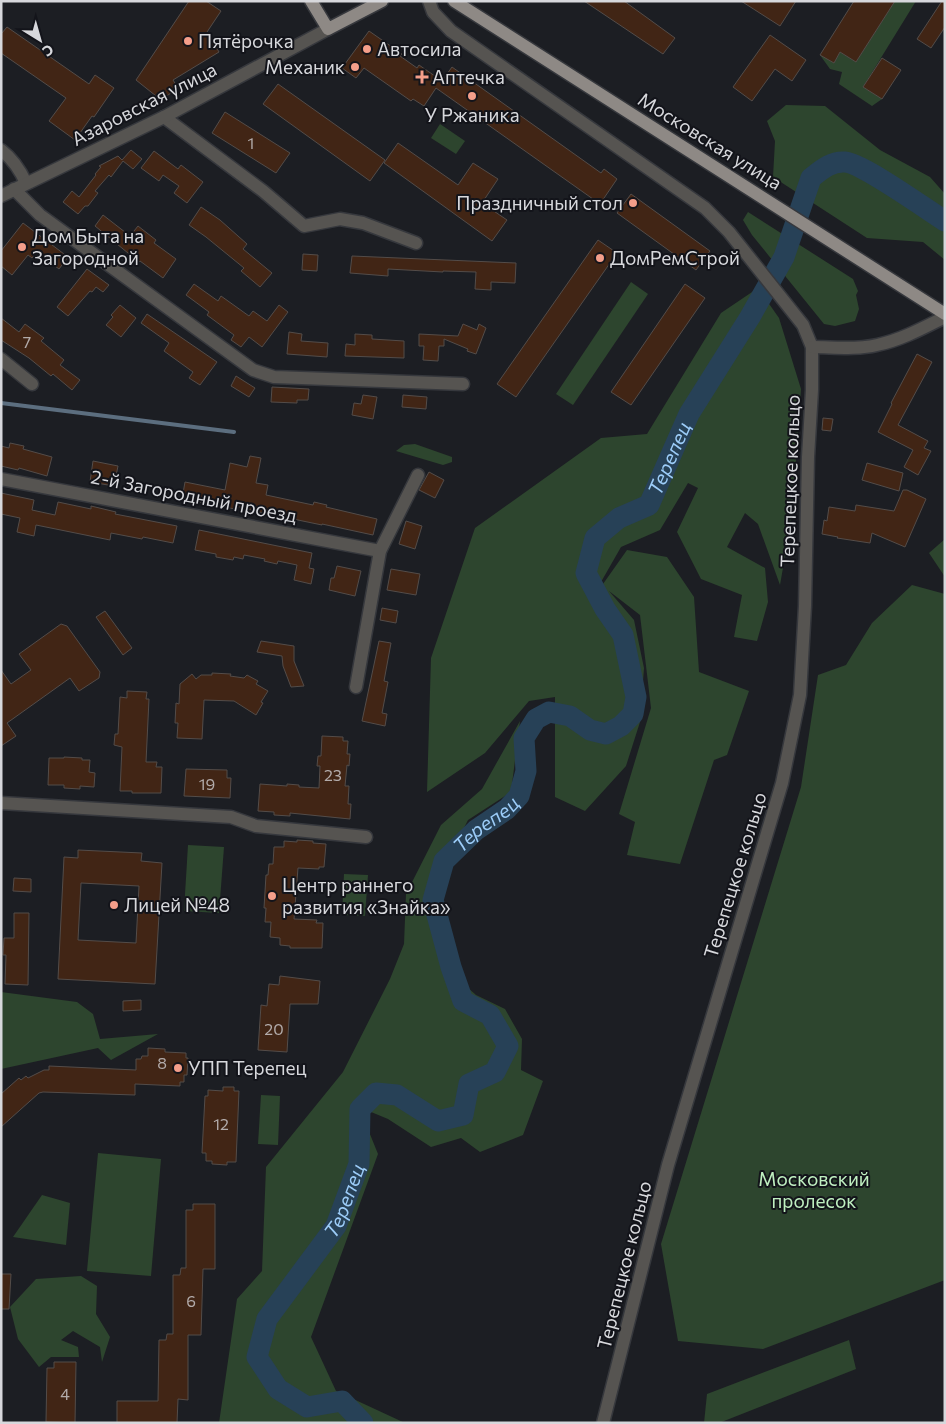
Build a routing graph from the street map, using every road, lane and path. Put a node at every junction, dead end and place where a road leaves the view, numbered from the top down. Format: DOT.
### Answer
graph roads {
  1 [pos="312,1"];
  2 [pos="382,1"];
  3 [pos="429,1"];
  4 [pos="454,1"];
  5 [pos="328,29"];
  6 [pos="164,117"];
  7 [pos="1,150"];
  8 [pos="26,183"];
  9 [pos="14,189"];
  10 [pos="1,196"];
  11 [pos="416,243"];
  12 [pos="945,316"];
  13 [pos="812,347"];
  14 [pos="1,359"];
  15 [pos="32,384"];
  16 [pos="463,384"];
  17 [pos="418,476"];
  18 [pos="1,479"];
  19 [pos="380,551"];
  20 [pos="356,687"];
  21 [pos="1,803"];
  22 [pos="366,837"];
  23 [pos="603,1423"];
  1 -- 5 [label="main road"];
  2 -- 5 [label="main road, Азаровская улица"];
  3 -- 13 [label="street, Терепецкое кольцо"];
  4 -- 12 [label="main road, Московская улица"];
  5 -- 6 [label="street, Азаровская улица"];
  6 -- 8 [label="street, Азаровская улица"];
  6 -- 11 [label="street"];
  7 -- 8 [label="street"];
  8 -- 9 [label="street, Азаровская улица"];
  9 -- 10 [label="street, Азаровская улица"];
  9 -- 16 [label="street"];
  12 -- 13 [label="street"];
  13 -- 23 [label="street, Терепецкое кольцо"];
  14 -- 15 [label="street"];
  17 -- 19 [label="street"];
  18 -- 19 [label="street, 2-й Загородный проезд"];
  19 -- 20 [label="street"];
  21 -- 22 [label="street"];
}
